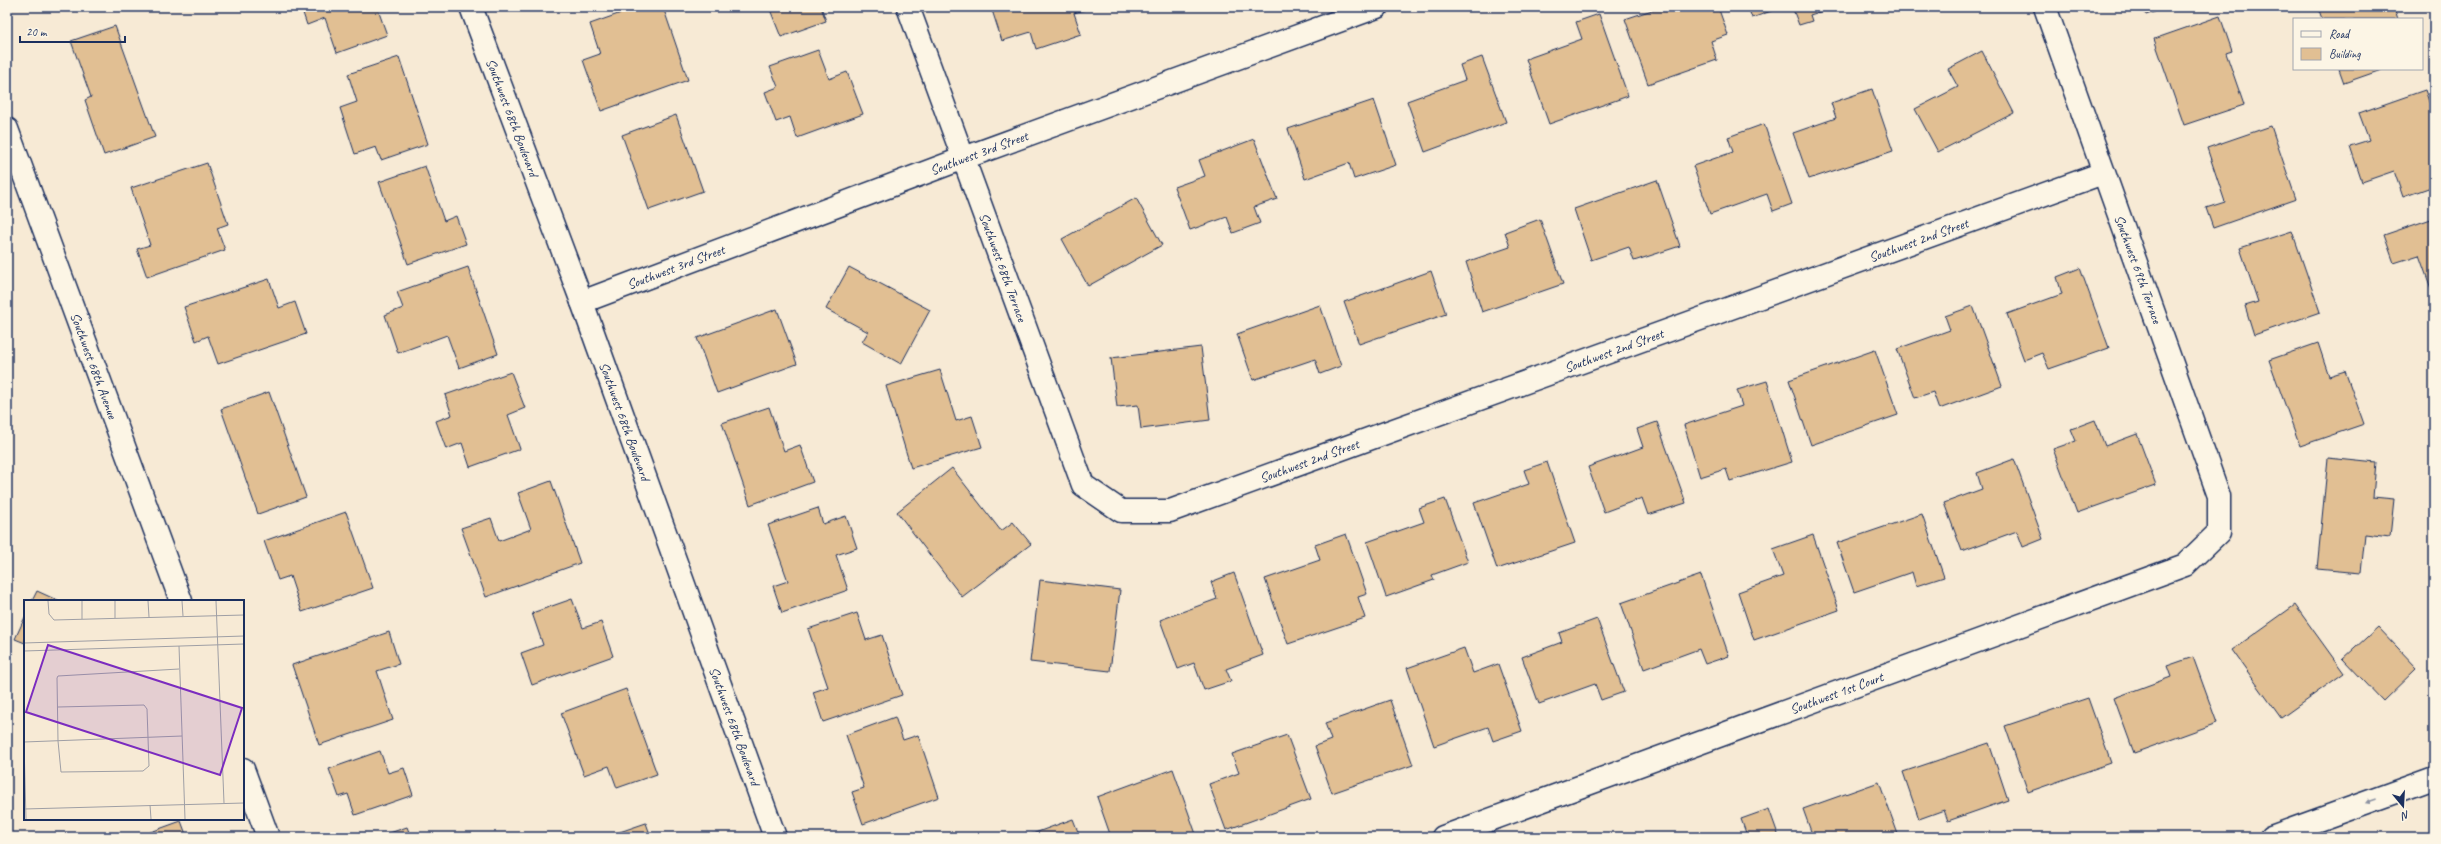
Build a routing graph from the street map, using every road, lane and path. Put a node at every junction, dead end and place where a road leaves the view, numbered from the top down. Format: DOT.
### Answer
graph roads {
  1 [pos="471,7"];
  2 [pos="908,7"];
  3 [pos="1377,7"];
  4 [pos="2045,7"];
  5 [pos="7,129"];
  6 [pos="964,158"];
  7 [pos="2103,172"];
  8 [pos="582,302"];
  9 [pos="1121,511"];
  10 [pos="2219,532"];
  11 [pos="181,600"];
  12 [pos="244,772"];
  13 [pos="2434,778"];
  14 [pos="268,837"];
  15 [pos="775,837"];
  16 [pos="1443,837"];
  17 [pos="2271,837"];
  1 -- 8 [label="main road, Southwest 68th Boulevard"];
  2 -- 6 [label="main road, Southwest 68th Terrace"];
  3 -- 6 [label="main road, Southwest 3rd Street"];
  4 -- 7 [label="main road, Southwest 69th Terrace"];
  5 -- 11 [label="main road, Southwest 68th Avenue"];
  6 -- 8 [label="main road, Southwest 3rd Street"];
  6 -- 9 [label="main road, Southwest 68th Terrace"];
  7 -- 9 [label="main road, Southwest 2nd Street"];
  7 -- 10 [label="main road, Southwest 69th Terrace"];
  8 -- 15 [label="main road, Southwest 68th Boulevard"];
  10 -- 16 [label="main road, Southwest 1st Court"];
  12 -- 14 [label="main road"];
  13 -- 17 [label="main road, one-way"];
}
